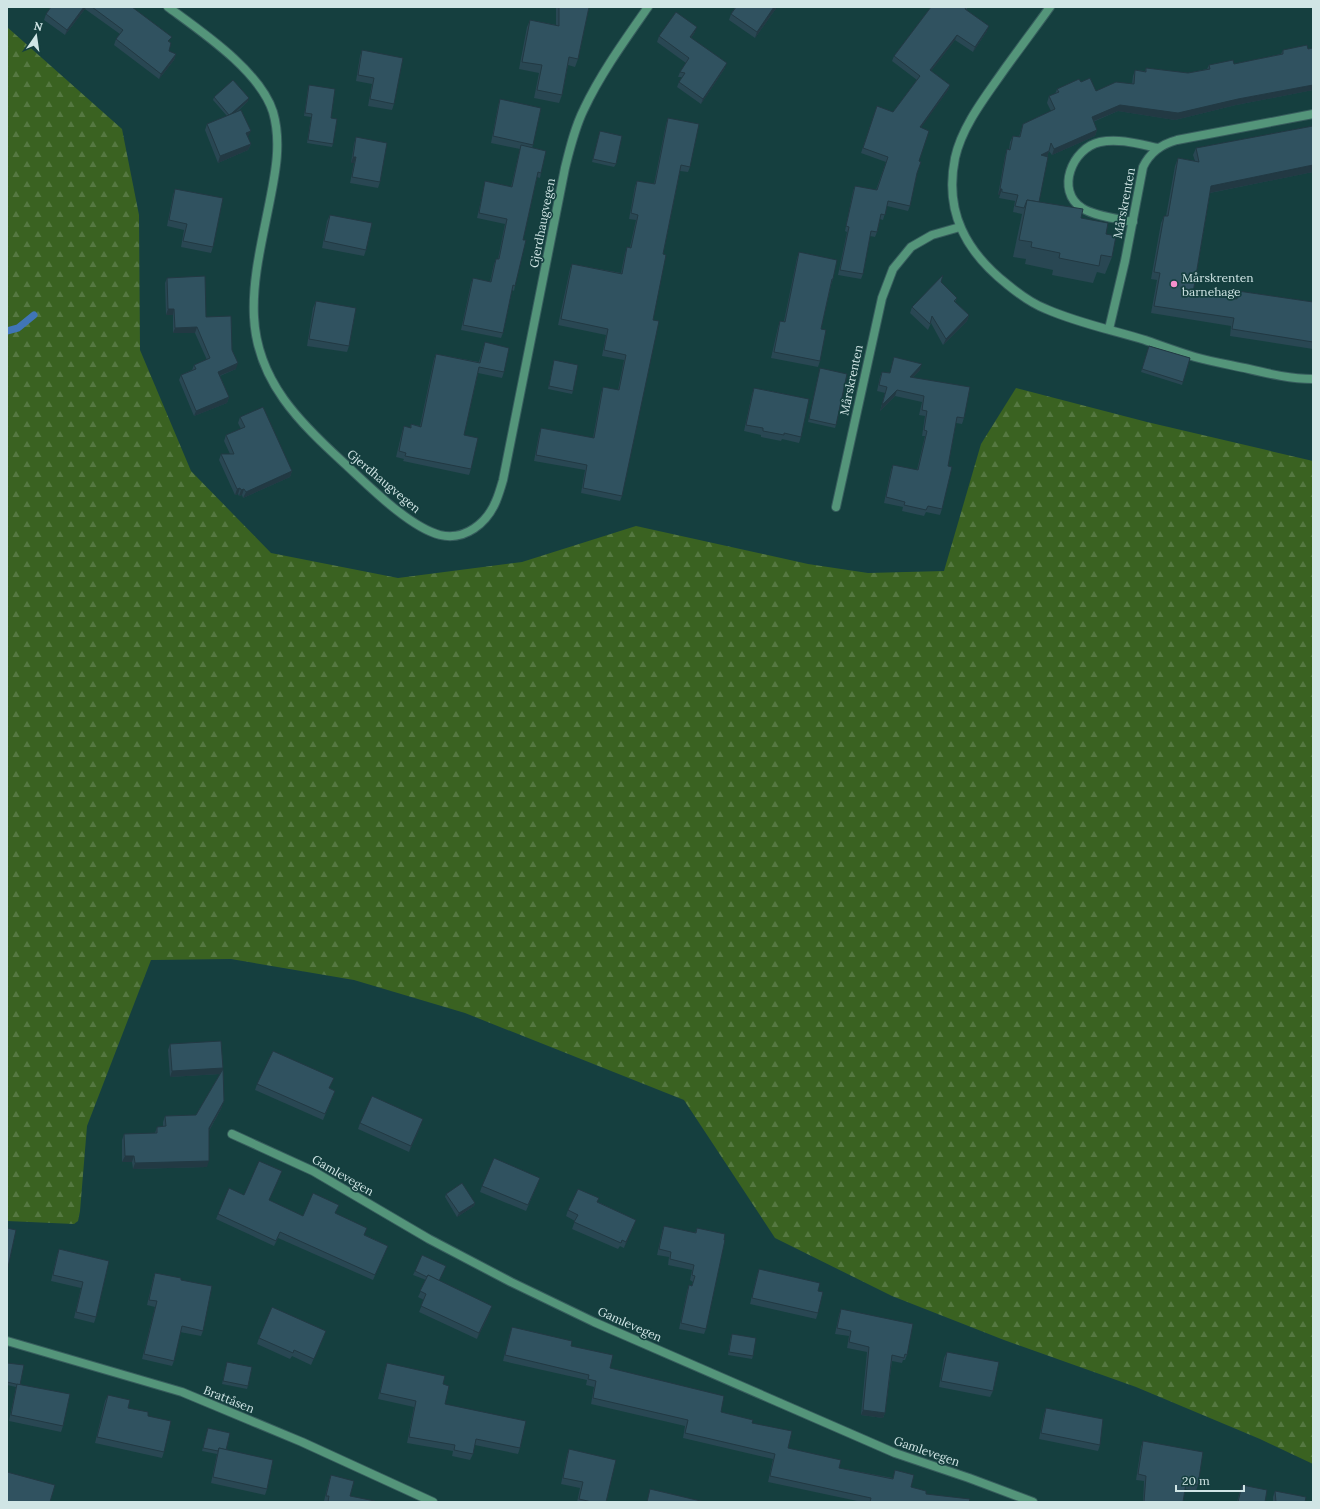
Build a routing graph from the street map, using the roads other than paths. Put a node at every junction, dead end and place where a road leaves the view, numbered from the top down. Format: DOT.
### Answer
graph roads {
  1 [pos="168,7"];
  2 [pos="648,7"];
  3 [pos="1050,7"];
  4 [pos="1313,114"];
  5 [pos="1158,148"];
  6 [pos="1133,222"];
  7 [pos="960,227"];
  8 [pos="1109,329"];
  9 [pos="1313,379"];
  10 [pos="836,507"];
  11 [pos="232,1134"];
  12 [pos="7,1341"];
  13 [pos="433,1502"];
  14 [pos="1033,1502"];
  1 -- 2 [label="street, Gjerdhaugvegen"];
  3 -- 7 [label="street"];
  4 -- 5 [label="street, Mårskrenten"];
  5 -- 6 [label="street, Mårskrenten"];
  5 -- 6 [label="street"];
  6 -- 8 [label="street, Mårskrenten"];
  7 -- 8 [label="street"];
  7 -- 10 [label="street, Mårskrenten"];
  8 -- 9 [label="street"];
  11 -- 14 [label="street, Gamlevegen"];
  12 -- 13 [label="street, Brattåsen"];
}
